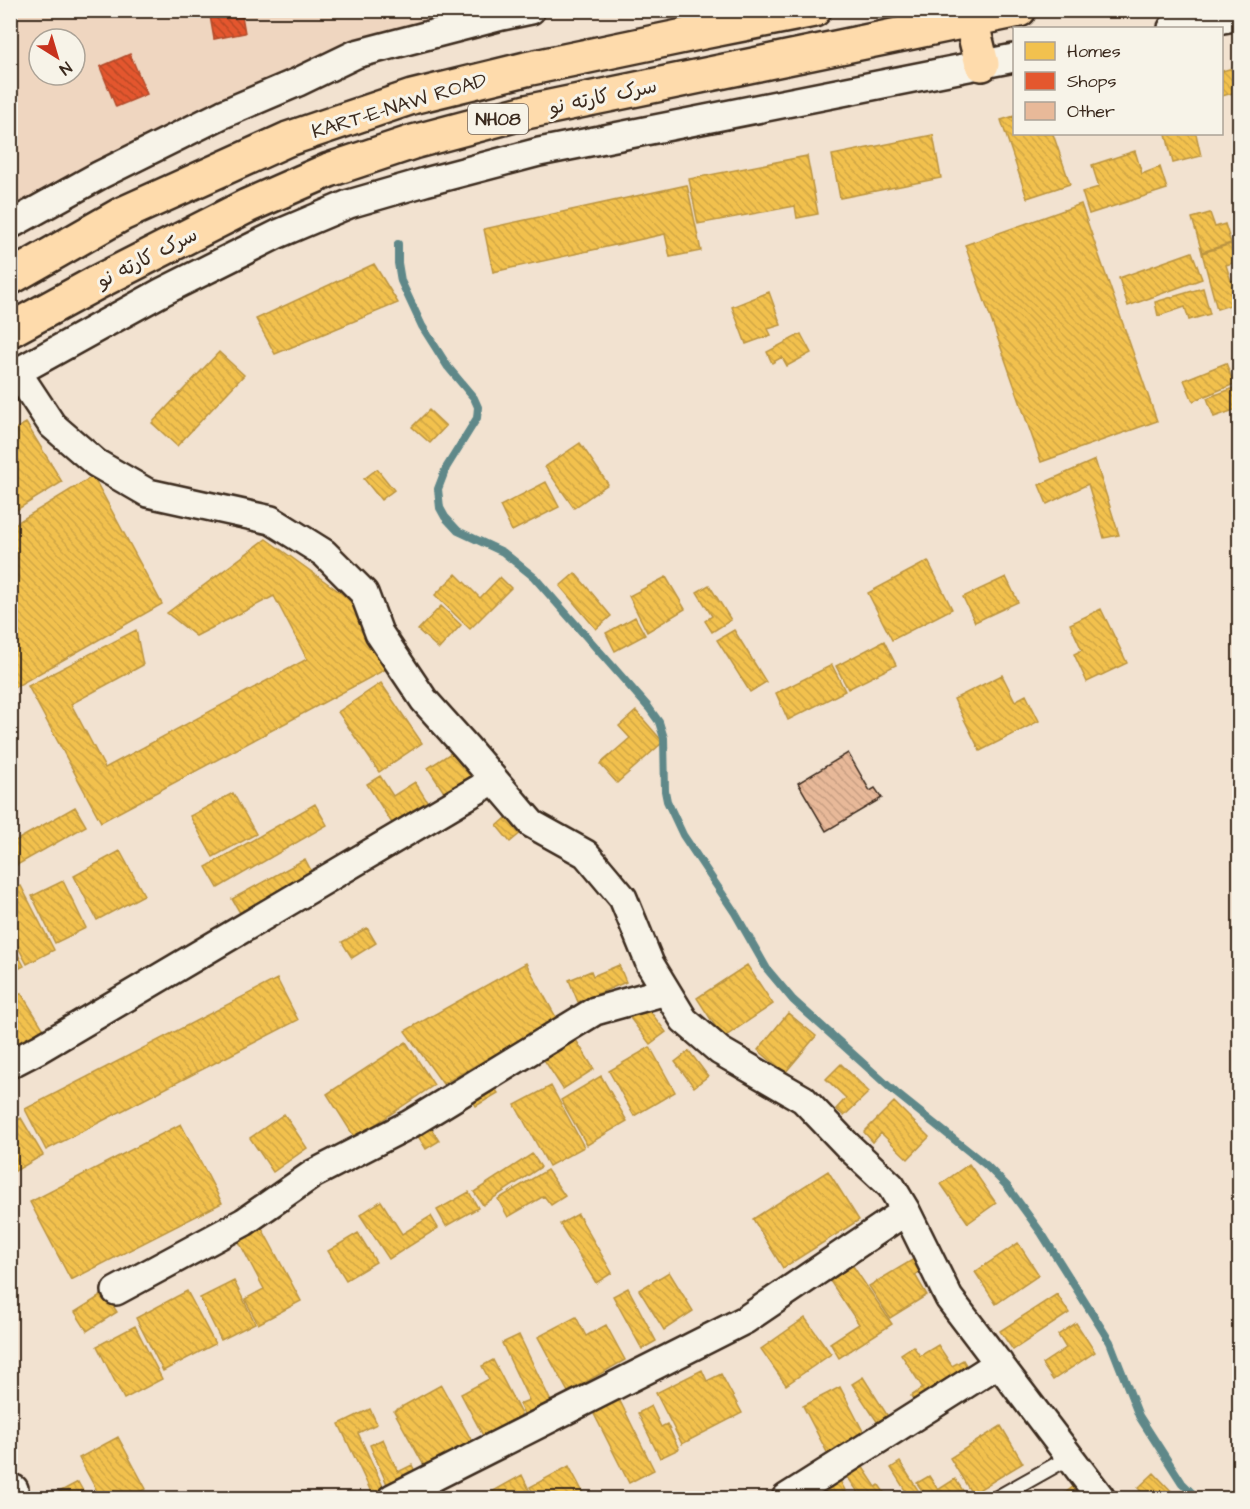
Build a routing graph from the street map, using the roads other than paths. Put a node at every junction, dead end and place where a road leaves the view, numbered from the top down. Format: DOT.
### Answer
graph roads {
  1 [pos="531,10"];
  2 [pos="814,10"];
  3 [pos="1019,10"];
  4 [pos="502,13"];
  5 [pos="1239,16"];
  6 [pos="971,20"];
  7 [pos="1178,27"];
  8 [pos="703,32"];
  9 [pos="1013,58"];
  10 [pos="982,64"];
  11 [pos="712,73"];
  12 [pos="10,225"];
  13 [pos="10,278"];
  14 [pos="10,330"];
  15 [pos="14,374"];
  16 [pos="494,780"];
  17 [pos="666,991"];
  18 [pos="10,1064"];
  19 [pos="906,1211"];
  20 [pos="116,1291"];
  21 [pos="999,1363"];
  22 [pos="1070,1456"];
  23 [pos="392,1498"];
  24 [pos="786,1498"];
  25 [pos="997,1498"];
  26 [pos="1101,1498"];
  1 -- 4 [label="street"];
  2 -- 8 [label="highway, KART-E-NAW ROAD / NH08"];
  3 -- 6 [label="highway, سرک کارته نو / NH08"];
  4 -- 12 [label="street"];
  5 -- 7 [label="street"];
  6 -- 10 [label="highway"];
  6 -- 11 [label="highway, سرک کارته نو / NH08"];
  8 -- 11 [label="highway"];
  8 -- 13 [label="highway, KART-E-NAW ROAD / NH08"];
  9 -- 10 [label="street"];
  10 -- 15 [label="street"];
  11 -- 14 [label="highway, سرک کارته نو / NH08"];
  15 -- 16 [label="street"];
  16 -- 17 [label="street"];
  16 -- 18 [label="street"];
  17 -- 19 [label="street"];
  17 -- 20 [label="street"];
  19 -- 21 [label="street"];
  19 -- 23 [label="street"];
  21 -- 22 [label="street"];
  21 -- 24 [label="street"];
  22 -- 25 [label="lane"];
  22 -- 26 [label="street"];
}
